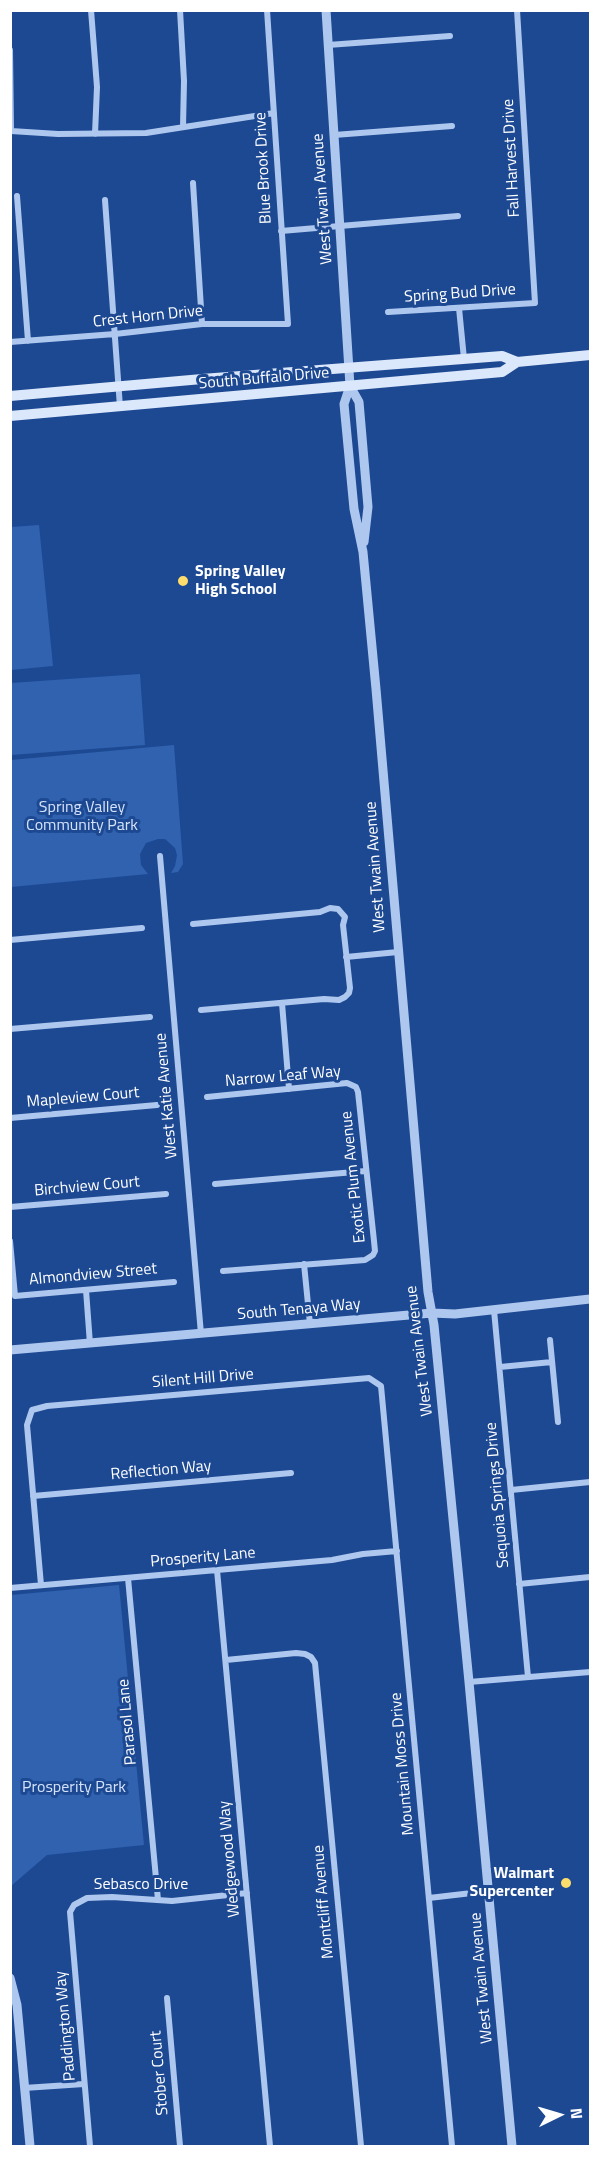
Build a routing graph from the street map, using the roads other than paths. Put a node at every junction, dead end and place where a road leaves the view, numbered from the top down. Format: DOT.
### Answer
graph roads {
  1 [pos="91,10"];
  2 [pos="180,10"];
  3 [pos="267,10"];
  4 [pos="326,10"];
  5 [pos="517,10"];
  6 [pos="450,36"];
  7 [pos="328,45"];
  8 [pos="10,50"];
  9 [pos="274,113"];
  10 [pos="452,126"];
  11 [pos="183,127"];
  12 [pos="10,131"];
  13 [pos="95,134"];
  14 [pos="334,135"];
  15 [pos="193,183"];
  16 [pos="17,196"];
  17 [pos="105,200"];
  18 [pos="458,216"];
  19 [pos="340,225"];
  20 [pos="281,231"];
  21 [pos="535,303"];
  22 [pos="459,308"];
  23 [pos="388,312"];
  24 [pos="202,324"];
  25 [pos="288,324"];
  26 [pos="115,334"];
  27 [pos="28,341"];
  28 [pos="10,342"];
  29 [pos="591,355"];
  30 [pos="464,359"];
  31 [pos="517,362"];
  32 [pos="349,368"];
  33 [pos="118,386"];
  34 [pos="350,386"];
  35 [pos="10,396"];
  36 [pos="120,407"];
  37 [pos="10,416"];
  38 [pos="363,552"];
  39 [pos="160,856"];
  40 [pos="193,924"];
  41 [pos="142,928"];
  42 [pos="10,940"];
  43 [pos="398,952"];
  44 [pos="346,957"];
  45 [pos="282,1003"];
  46 [pos="201,1010"];
  47 [pos="150,1017"];
  48 [pos="10,1029"];
  49 [pos="289,1089"];
  50 [pos="358,1092"];
  51 [pos="207,1097"];
  52 [pos="157,1106"];
  53 [pos="10,1118"];
  54 [pos="366,1171"];
  55 [pos="215,1184"];
  56 [pos="166,1194"];
  57 [pos="10,1207"];
  58 [pos="10,1241"];
  59 [pos="304,1264"];
  60 [pos="223,1271"];
  61 [pos="174,1282"];
  62 [pos="86,1290"];
  63 [pos="591,1299"];
  64 [pos="494,1310"];
  65 [pos="432,1313"];
  66 [pos="310,1324"];
  67 [pos="201,1334"];
  68 [pos="550,1340"];
  69 [pos="90,1344"];
  70 [pos="10,1350"];
  71 [pos="552,1362"];
  72 [pos="500,1367"];
  73 [pos="375,1382"];
  74 [pos="558,1422"];
  75 [pos="291,1473"];
  76 [pos="591,1482"];
  77 [pos="511,1490"];
  78 [pos="33,1496"];
  79 [pos="397,1551"];
  80 [pos="217,1570"];
  81 [pos="591,1577"];
  82 [pos="128,1578"];
  83 [pos="519,1584"];
  84 [pos="41,1586"];
  85 [pos="10,1588"];
  86 [pos="225,1660"];
  87 [pos="591,1672"];
  88 [pos="528,1677"];
  89 [pos="470,1682"];
  90 [pos="489,1891"];
  91 [pos="247,1893"];
  92 [pos="429,1898"];
  93 [pos="158,1900"];
  94 [pos="74,1905"];
  95 [pos="10,1978"];
  96 [pos="166,1998"];
  97 [pos="84,2084"];
  98 [pos="24,2088"];
  99 [pos="30,2146"];
  100 [pos="90,2146"];
  101 [pos="180,2146"];
  102 [pos="270,2146"];
  103 [pos="361,2146"];
  104 [pos="452,2146"];
  105 [pos="512,2146"];
  1 -- 13 [label="street"];
  2 -- 11 [label="street"];
  3 -- 9 [label="street, Blue Brook Drive"];
  4 -- 7 [label="street, West Twain Avenue"];
  5 -- 21 [label="street, Fall Harvest Drive"];
  6 -- 7 [label="street"];
  7 -- 14 [label="street, West Twain Avenue"];
  8 -- 12 [label="street"];
  9 -- 11 [label="street"];
  9 -- 20 [label="street, Blue Brook Drive"];
  10 -- 14 [label="street"];
  11 -- 13 [label="street"];
  12 -- 13 [label="street"];
  14 -- 19 [label="street, West Twain Avenue"];
  15 -- 24 [label="street"];
  16 -- 27 [label="street"];
  17 -- 26 [label="street"];
  18 -- 19 [label="street"];
  19 -- 20 [label="street"];
  19 -- 32 [label="street, West Twain Avenue"];
  20 -- 25 [label="street, Blue Brook Drive"];
  21 -- 22 [label="street, Spring Bud Drive"];
  22 -- 23 [label="street, Spring Bud Drive"];
  22 -- 30 [label="street"];
  24 -- 25 [label="street, Crest Horn Drive"];
  24 -- 26 [label="street, Crest Horn Drive"];
  26 -- 27 [label="street, Crest Horn Drive"];
  26 -- 33 [label="street"];
  27 -- 28 [label="street, Crest Horn Drive"];
  29 -- 31 [label="main road, South Buffalo Drive"];
  30 -- 31 [label="main road, South Buffalo Drive"];
  30 -- 32 [label="main road, South Buffalo Drive"];
  31 -- 34 [label="main road, South Buffalo Drive"];
  32 -- 33 [label="main road, South Buffalo Drive"];
  32 -- 34 [label="street, West Twain Avenue"];
  33 -- 35 [label="main road, South Buffalo Drive"];
  33 -- 36 [label="street"];
  34 -- 36 [label="main road, South Buffalo Drive"];
  34 -- 38 [label="street, West Twain Avenue"];
  34 -- 38 [label="street, West Twain Avenue"];
  36 -- 37 [label="main road, South Buffalo Drive"];
  38 -- 43 [label="street, West Twain Avenue"];
  39 -- 67 [label="street, West Katie Avenue"];
  40 -- 44 [label="street"];
  41 -- 42 [label="street"];
  43 -- 44 [label="street"];
  43 -- 65 [label="street, West Twain Avenue"];
  44 -- 45 [label="street"];
  45 -- 46 [label="street"];
  45 -- 49 [label="street"];
  47 -- 48 [label="street"];
  49 -- 50 [label="street, Narrow Leaf Way"];
  49 -- 51 [label="street, Narrow Leaf Way"];
  50 -- 54 [label="street, Exotic Plum Avenue"];
  52 -- 53 [label="street, Mapleview Court"];
  54 -- 55 [label="street"];
  54 -- 59 [label="street, Exotic Plum Avenue"];
  56 -- 57 [label="street, Birchview Court"];
  58 -- 62 [label="street, Almondview Street"];
  59 -- 60 [label="street"];
  59 -- 66 [label="street"];
  61 -- 62 [label="street, Almondview Street"];
  62 -- 69 [label="street"];
  63 -- 64 [label="street, South Tenaya Way"];
  64 -- 65 [label="street, South Tenaya Way"];
  64 -- 72 [label="street, Sequoia Springs Drive"];
  65 -- 66 [label="street, South Tenaya Way"];
  65 -- 89 [label="street, West Twain Avenue"];
  66 -- 67 [label="street, South Tenaya Way"];
  67 -- 69 [label="street, South Tenaya Way"];
  68 -- 71 [label="street"];
  69 -- 70 [label="street, South Tenaya Way"];
  71 -- 72 [label="street"];
  71 -- 74 [label="street"];
  72 -- 77 [label="street, Sequoia Springs Drive"];
  73 -- 78 [label="street, Silent Hill Drive"];
  73 -- 79 [label="street, Mountain Moss Drive"];
  75 -- 78 [label="street, Reflection Way"];
  76 -- 77 [label="street"];
  77 -- 83 [label="street, Sequoia Springs Drive"];
  78 -- 84 [label="street"];
  79 -- 80 [label="street, Prosperity Lane"];
  79 -- 92 [label="street, Mountain Moss Drive"];
  80 -- 82 [label="street, Prosperity Lane"];
  80 -- 86 [label="street, Wedgewood Way"];
  81 -- 83 [label="street"];
  82 -- 84 [label="street, Prosperity Lane"];
  82 -- 93 [label="street, Parasol Lane"];
  83 -- 88 [label="street, Sequoia Springs Drive"];
  84 -- 85 [label="street, Prosperity Lane"];
  86 -- 91 [label="street, Wedgewood Way"];
  86 -- 103 [label="street, Montcliff Avenue"];
  87 -- 88 [label="street"];
  88 -- 89 [label="street"];
  89 -- 90 [label="street, West Twain Avenue"];
  90 -- 92 [label="street"];
  90 -- 105 [label="street, West Twain Avenue"];
  91 -- 93 [label="street, Sebasco Drive"];
  91 -- 102 [label="street, Wedgewood Way"];
  92 -- 104 [label="street, Mountain Moss Drive"];
  93 -- 94 [label="street, Sebasco Drive"];
  94 -- 97 [label="street, Paddington Way"];
  95 -- 98 [label="street"];
  96 -- 101 [label="street, Stober Court"];
  97 -- 98 [label="street"];
  97 -- 100 [label="street, Paddington Way"];
  98 -- 99 [label="street"];
}
